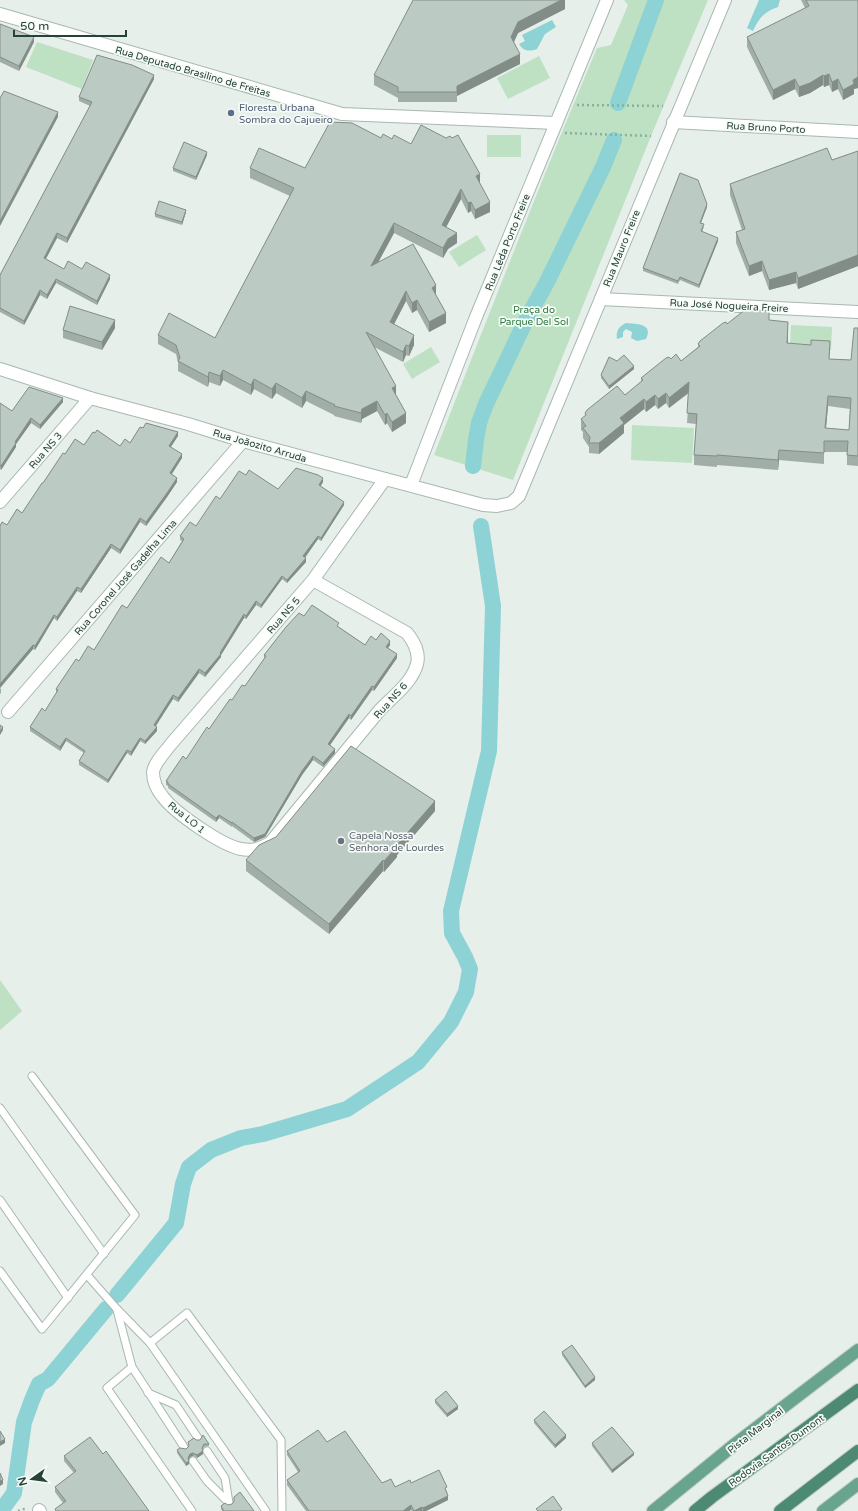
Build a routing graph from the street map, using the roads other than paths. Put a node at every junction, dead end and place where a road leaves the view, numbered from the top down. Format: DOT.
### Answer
graph roads {
  1 [pos="607,0"];
  2 [pos="725,0"];
  3 [pos="0,14"];
  4 [pos="674,122"];
  5 [pos="559,128"];
  6 [pos="858,132"];
  7 [pos="601,299"];
  8 [pos="858,312"];
  9 [pos="0,369"];
  10 [pos="90,398"];
  11 [pos="243,441"];
  12 [pos="385,479"];
  13 [pos="411,485"];
  14 [pos="519,496"];
  15 [pos="0,502"];
  16 [pos="313,580"];
  17 [pos="8,712"];
  18 [pos="171,744"];
  19 [pos="270,843"];
  20 [pos="32,1076"];
  21 [pos="0,1108"];
  22 [pos="0,1200"];
  23 [pos="104,1254"];
  24 [pos="0,1271"];
  25 [pos="87,1275"];
  26 [pos="68,1298"];
  27 [pos="116,1308"];
  28 [pos="150,1344"];
  29 [pos="858,1350"];
  30 [pos="132,1367"];
  31 [pos="858,1390"];
  32 [pos="148,1392"];
  33 [pos="198,1438"];
  34 [pos="184,1447"];
  35 [pos="207,1451"];
  36 [pos="858,1451"];
  37 [pos="193,1460"];
  38 [pos="858,1484"];
  39 [pos="192,1511"];
  40 [pos="266,1511"];
  41 [pos="282,1511"];
  42 [pos="653,1511"];
  43 [pos="695,1511"];
  44 [pos="780,1511"];
  45 [pos="823,1511"];
  1 -- 5 [label="street, Rua Lêda Porto Freire"];
  2 -- 4 [label="street, Rua Mauro Freire"];
  3 -- 5 [label="street, Rua Deputado Brasilino de Freitas"];
  4 -- 6 [label="street, Rua Bruno Porto"];
  4 -- 7 [label="street, Rua Mauro Freire"];
  5 -- 13 [label="street, Rua Lêda Porto Freire"];
  7 -- 8 [label="street, Rua José Nogueira Freire"];
  7 -- 14 [label="street, Rua Mauro Freire"];
  9 -- 10 [label="street, Rua Joãozito Arruda"];
  10 -- 11 [label="street, Rua Joãozito Arruda"];
  10 -- 15 [label="street, Rua NS 3"];
  11 -- 12 [label="street, Rua Joãozito Arruda"];
  11 -- 17 [label="street, Rua Coronel José Gadelha Lima"];
  12 -- 13 [label="street, Rua Joãozito Arruda"];
  12 -- 16 [label="street, Rua NS 5"];
  13 -- 14 [label="street, Rua Joãozito Arruda"];
  16 -- 18 [label="street, Rua NS 5"];
  16 -- 19 [label="street, Rua NS 6"];
  18 -- 19 [label="street, Rua LO 1"];
  20 -- 23 [label="lane"];
  21 -- 23 [label="lane"];
  22 -- 26 [label="lane"];
  23 -- 25 [label="lane"];
  24 -- 26 [label="lane"];
  25 -- 26 [label="lane"];
  25 -- 27 [label="lane"];
  27 -- 28 [label="lane"];
  27 -- 30 [label="lane"];
  28 -- 40 [label="lane"];
  28 -- 41 [label="lane"];
  29 -- 42 [label="main road, Pista Marginal"];
  30 -- 32 [label="lane"];
  30 -- 39 [label="lane"];
  31 -- 43 [label="highway, Rodovia Santos Dumont"];
  32 -- 33 [label="lane"];
  32 -- 34 [label="lane"];
  35 -- 37 [label="lane"];
  36 -- 44 [label="highway"];
  38 -- 45 [label="main road"];
}
